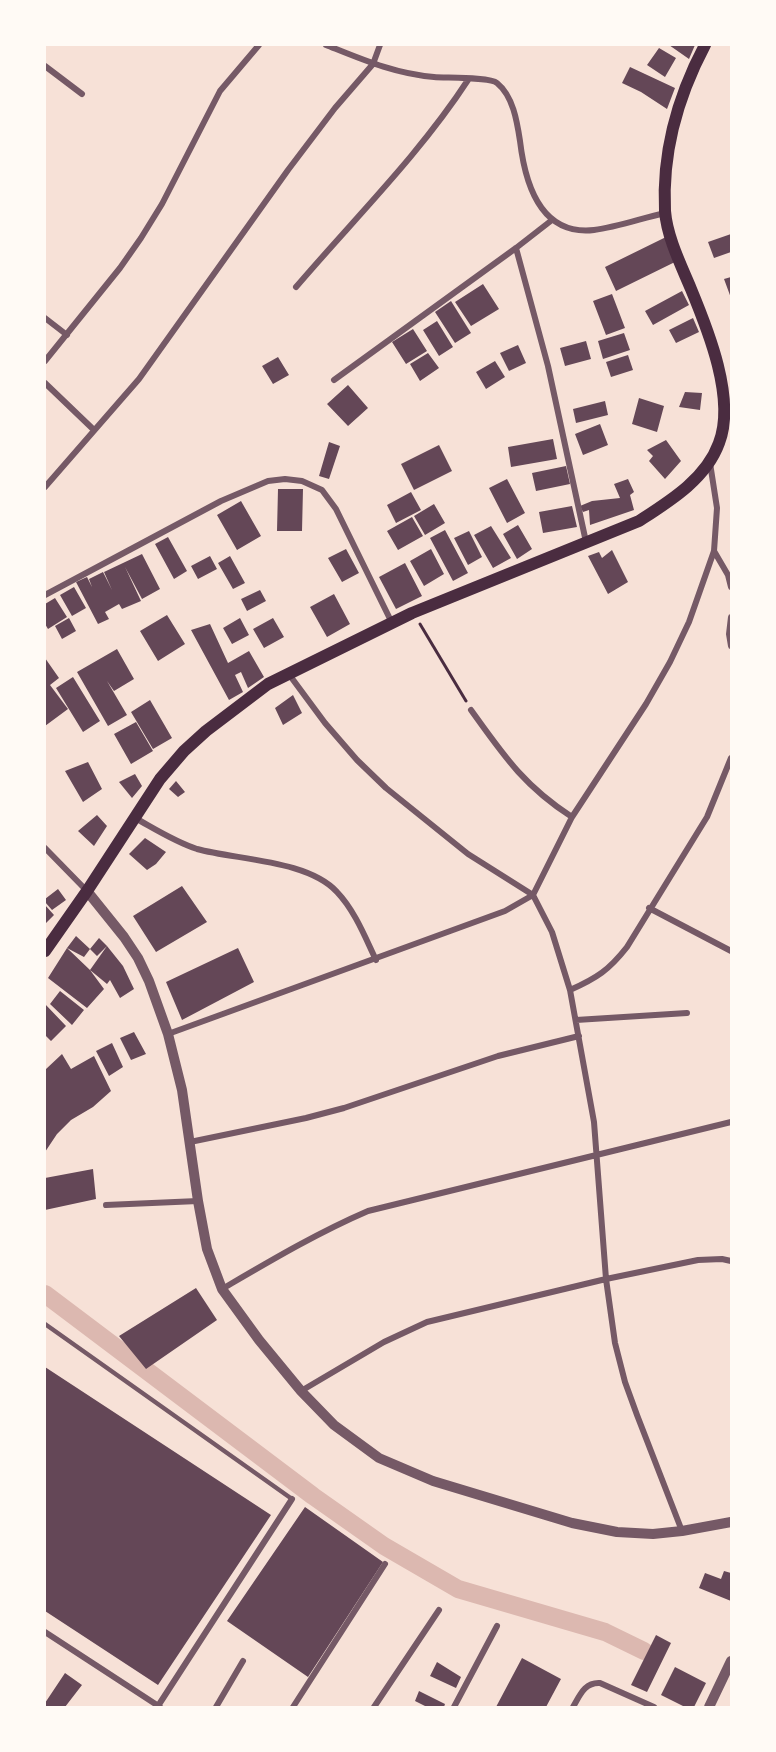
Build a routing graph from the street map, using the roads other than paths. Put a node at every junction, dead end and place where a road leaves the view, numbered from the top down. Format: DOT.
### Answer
graph roads {
  1 [pos="259,45"];
  2 [pos="326,45"];
  3 [pos="380,45"];
  4 [pos="705,45"];
  5 [pos="373,64"];
  6 [pos="45,66"];
  7 [pos="468,80"];
  8 [pos="82,94"];
  9 [pos="665,213"];
  10 [pos="552,220"];
  11 [pos="516,248"];
  12 [pos="296,287"];
  13 [pos="45,318"];
  14 [pos="67,335"];
  15 [pos="45,362"];
  16 [pos="334,380"];
  17 [pos="45,383"];
  18 [pos="94,430"];
  19 [pos="709,461"];
  20 [pos="45,487"];
  21 [pos="586,543"];
  22 [pos="714,550"];
  23 [pos="731,587"];
  24 [pos="45,595"];
  25 [pos="731,616"];
  26 [pos="392,623"];
  27 [pos="731,646"];
  28 [pos="288,672"];
  29 [pos="471,710"];
  30 [pos="731,758"];
  31 [pos="572,817"];
  32 [pos="135,818"];
  33 [pos="45,849"];
  34 [pos="87,891"];
  35 [pos="533,895"];
  36 [pos="649,908"];
  37 [pos="45,951"];
  38 [pos="731,951"];
  39 [pos="376,960"];
  40 [pos="570,990"];
  41 [pos="687,1013"];
  42 [pos="576,1020"];
  43 [pos="168,1034"];
  44 [pos="579,1036"];
  45 [pos="731,1122"];
  46 [pos="190,1142"];
  47 [pos="596,1157"];
  48 [pos="198,1201"];
  49 [pos="106,1205"];
  50 [pos="731,1261"];
  51 [pos="606,1279"];
  52 [pos="222,1289"];
  53 [pos="45,1324"];
  54 [pos="301,1391"];
  55 [pos="292,1499"];
  56 [pos="731,1521"];
  57 [pos="682,1531"];
  58 [pos="385,1564"];
  59 [pos="439,1610"];
  60 [pos="497,1626"];
  61 [pos="45,1632"];
  62 [pos="243,1661"];
  63 [pos="731,1661"];
  64 [pos="159,1706"];
  65 [pos="216,1707"];
  66 [pos="293,1707"];
  67 [pos="374,1707"];
  68 [pos="454,1707"];
  69 [pos="573,1707"];
  70 [pos="654,1707"];
  71 [pos="709,1707"];
  1 -- 14 [label="street"];
  2 -- 5 [label="street"];
  3 -- 5 [label="street"];
  4 -- 9 [label="main road"];
  5 -- 7 [label="street"];
  5 -- 18 [label="street"];
  6 -- 8 [label="street"];
  7 -- 10 [label="street"];
  7 -- 12 [label="street"];
  9 -- 10 [label="street"];
  9 -- 19 [label="main road"];
  10 -- 11 [label="street"];
  11 -- 16 [label="street"];
  11 -- 21 [label="street"];
  13 -- 14 [label="street"];
  14 -- 15 [label="street"];
  17 -- 18 [label="street"];
  18 -- 20 [label="street"];
  19 -- 21 [label="main road"];
  19 -- 22 [label="street"];
  21 -- 26 [label="main road"];
  22 -- 23 [label="street"];
  22 -- 31 [label="street"];
  24 -- 26 [label="street"];
  25 -- 27 [label="street"];
  26 -- 28 [label="main road"];
  28 -- 32 [label="main road"];
  28 -- 35 [label="street"];
  29 -- 31 [label="street"];
  30 -- 36 [label="street"];
  31 -- 35 [label="street"];
  32 -- 34 [label="main road"];
  32 -- 39 [label="street"];
  33 -- 34 [label="street"];
  34 -- 37 [label="main road"];
  34 -- 43 [label="street"];
  35 -- 39 [label="street"];
  35 -- 40 [label="street"];
  36 -- 38 [label="street"];
  36 -- 40 [label="street"];
  39 -- 43 [label="street"];
  40 -- 42 [label="street"];
  41 -- 42 [label="street"];
  42 -- 44 [label="street"];
  43 -- 46 [label="street"];
  44 -- 46 [label="street"];
  44 -- 47 [label="street"];
  45 -- 47 [label="street"];
  46 -- 48 [label="street"];
  47 -- 51 [label="street"];
  47 -- 52 [label="street"];
  48 -- 49 [label="street"];
  48 -- 52 [label="street"];
  50 -- 51 [label="street"];
  51 -- 54 [label="street"];
  51 -- 57 [label="street"];
  52 -- 54 [label="street"];
  53 -- 55 [label="lane"];
  54 -- 57 [label="street"];
  55 -- 64 [label="street"];
  56 -- 57 [label="street"];
  58 -- 66 [label="street"];
  59 -- 67 [label="street"];
  60 -- 68 [label="street"];
  61 -- 64 [label="street"];
  62 -- 65 [label="street"];
  63 -- 71 [label="street"];
  69 -- 70 [label="street"];
}
